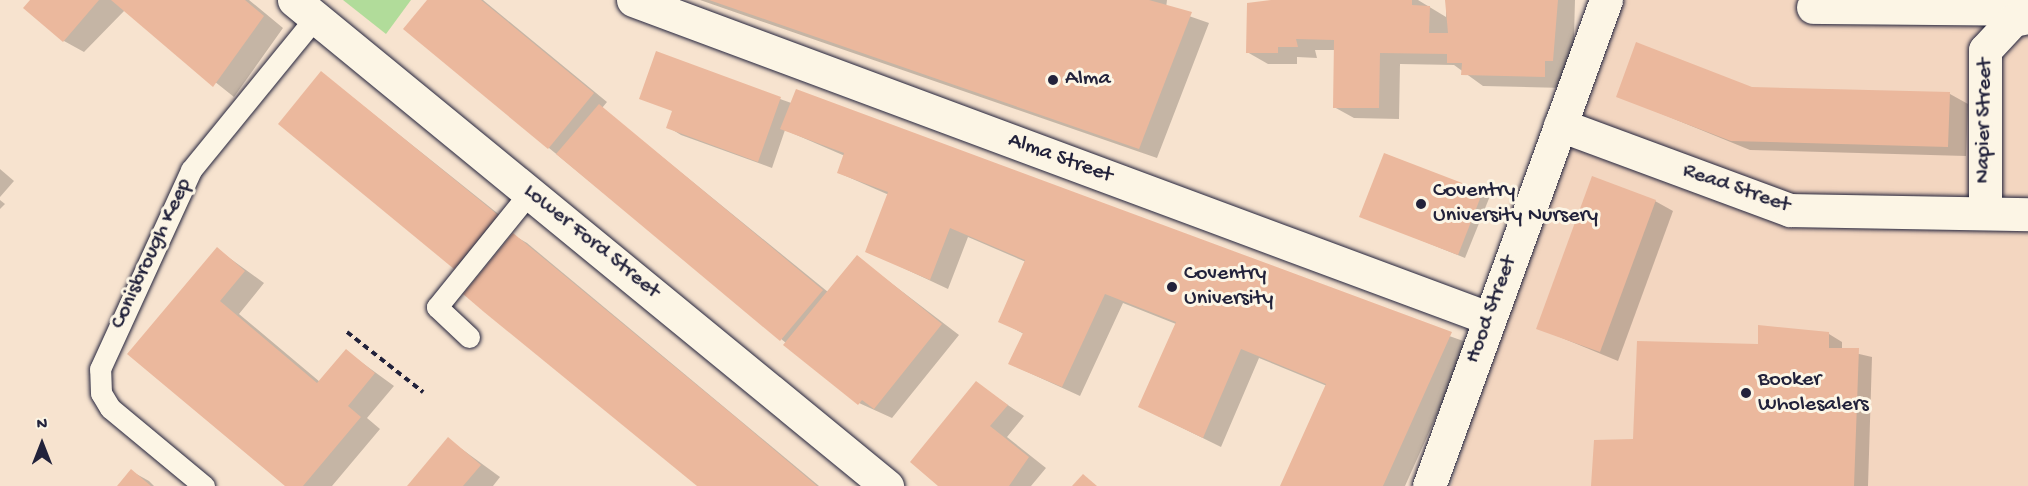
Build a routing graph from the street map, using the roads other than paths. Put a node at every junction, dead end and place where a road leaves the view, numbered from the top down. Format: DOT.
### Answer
graph roads {
  1 [pos="633,0"];
  2 [pos="1606,0"];
  3 [pos="1813,7"];
  4 [pos="305,9"];
  5 [pos="2028,9"];
  6 [pos="2028,17"];
  7 [pos="1560,125"];
  8 [pos="530,192"];
  9 [pos="1985,213"];
  10 [pos="2028,214"];
  11 [pos="1488,318"];
  12 [pos="469,337"];
  13 [pos="204,486"];
  14 [pos="887,486"];
  15 [pos="1429,486"];
  1 -- 11 [label="street, Alma Street"];
  2 -- 7 [label="street, Hood Street"];
  3 -- 5 [label="street"];
  4 -- 8 [label="street, Lower Ford Street"];
  4 -- 13 [label="lane, Conisbrough Keep"];
  6 -- 9 [label="street, Napier Street"];
  7 -- 9 [label="street, Read Street"];
  7 -- 11 [label="street, Hood Street"];
  8 -- 12 [label="lane"];
  8 -- 14 [label="street, Lower Ford Street"];
  9 -- 10 [label="street, Read Street"];
  11 -- 15 [label="street, Hood Street"];
}
